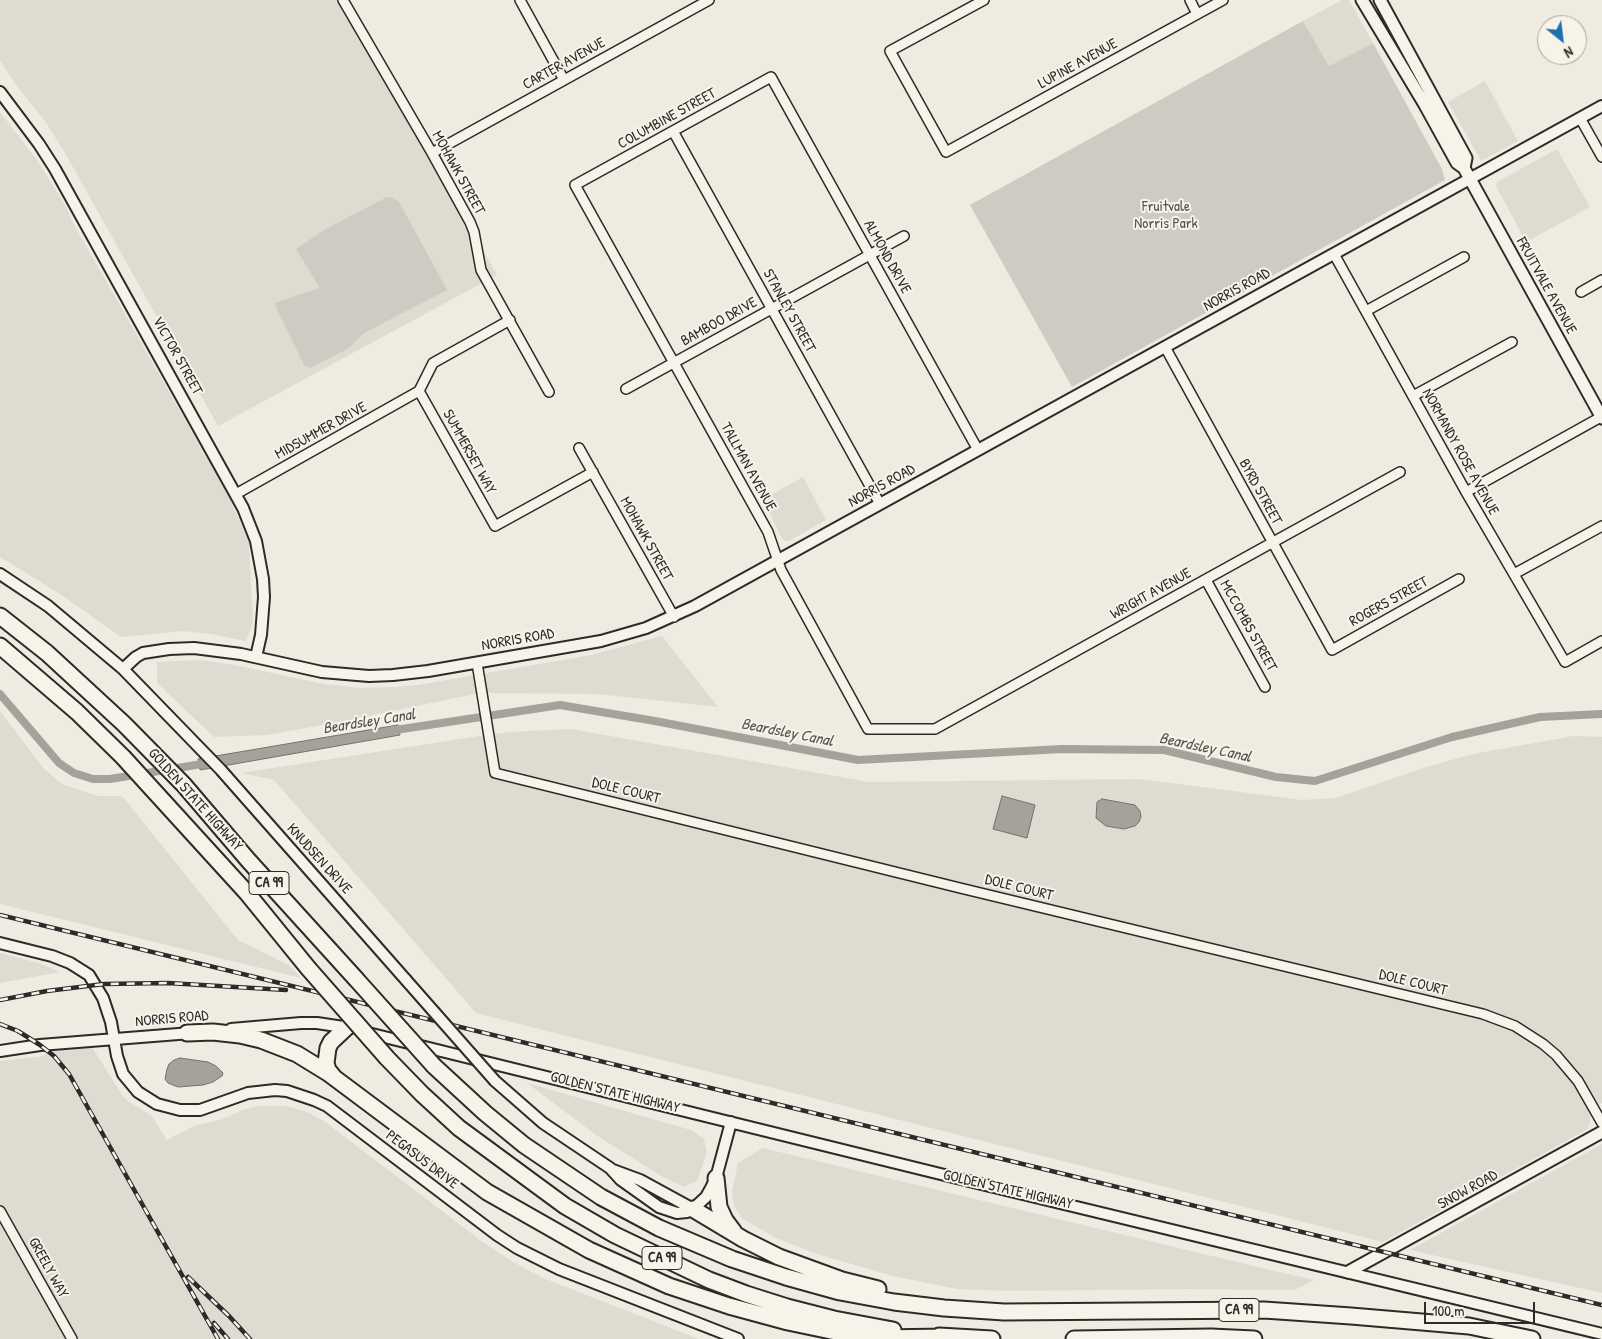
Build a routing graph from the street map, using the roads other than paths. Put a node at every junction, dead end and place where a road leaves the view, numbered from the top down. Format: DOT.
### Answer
graph roads {
  1 [pos="342,0"];
  2 [pos="520,0"];
  3 [pos="710,0"];
  4 [pos="984,0"];
  5 [pos="1190,0"];
  6 [pos="1222,0"];
  7 [pos="1362,0"];
  8 [pos="1382,3"];
  9 [pos="1197,14"];
  10 [pos="1370,14"];
  11 [pos="771,77"];
  12 [pos="564,80"];
  13 [pos="0,92"];
  14 [pos="1602,106"];
  15 [pos="1580,118"];
  16 [pos="673,131"];
  17 [pos="432,153"];
  18 [pos="1602,157"];
  19 [pos="1464,168"];
  20 [pos="1470,179"];
  21 [pos="575,185"];
  22 [pos="904,236"];
  23 [pos="870,254"];
  24 [pos="1334,254"];
  25 [pos="1464,257"];
  26 [pos="1602,280"];
  27 [pos="1581,292"];
  28 [pos="772,308"];
  29 [pos="1366,311"];
  30 [pos="510,320"];
  31 [pos="1512,342"];
  32 [pos="1165,347"];
  33 [pos="674,362"];
  34 [pos="626,389"];
  35 [pos="419,391"];
  36 [pos="549,392"];
  37 [pos="1413,396"];
  38 [pos="1602,417"];
  39 [pos="579,448"];
  40 [pos="978,450"];
  41 [pos="593,472"];
  42 [pos="1400,472"];
  43 [pos="1466,492"];
  44 [pos="236,494"];
  45 [pos="880,504"];
  46 [pos="1602,526"];
  47 [pos="1273,543"];
  48 [pos="776,561"];
  49 [pos="0,574"];
  50 [pos="1514,574"];
  51 [pos="1460,579"];
  52 [pos="1206,580"];
  53 [pos="0,616"];
  54 [pos="674,617"];
  55 [pos="1602,641"];
  56 [pos="0,646"];
  57 [pos="1332,650"];
  58 [pos="256,657"];
  59 [pos="477,663"];
  60 [pos="123,669"];
  61 [pos="1265,687"];
  62 [pos="911,729"];
  63 [pos="0,943"];
  64 [pos="347,1027"];
  65 [pos="187,1033"];
  66 [pos="114,1039"];
  67 [pos="0,1051"];
  68 [pos="336,1080"];
  69 [pos="731,1122"];
  70 [pos="1602,1123"];
  71 [pos="1602,1132"];
  72 [pos="716,1178"];
  73 [pos="693,1210"];
  74 [pos="0,1211"];
  75 [pos="736,1235"];
  76 [pos="1348,1272"];
  77 [pos="944,1308"];
  78 [pos="1602,1334"];
  79 [pos="948,1337"];
  80 [pos="72,1339"];
  81 [pos="738,1339"];
  82 [pos="992,1339"];
  83 [pos="1074,1339"];
  84 [pos="1254,1339"];
  85 [pos="1532,1339"];
  1 -- 17 [label="street, MOHAWK STREET"];
  2 -- 12 [label="street"];
  3 -- 12 [label="street, CARTER AVENUE"];
  4 -- 9 [label="street, LUPINE AVENUE"];
  5 -- 9 [label="street"];
  6 -- 9 [label="street, LUPINE AVENUE"];
  7 -- 10 [label="main road, FRUITVALE AVENUE"];
  8 -- 10 [label="main road"];
  8 -- 19 [label="main road, FRUITVALE AVENUE"];
  10 -- 19 [label="main road, FRUITVALE AVENUE"];
  11 -- 16 [label="street, COLUMBINE STREET"];
  11 -- 23 [label="street, ALMOND DRIVE"];
  12 -- 17 [label="street, CARTER AVENUE"];
  13 -- 44 [label="street, VICTOR STREET"];
  14 -- 15 [label="street, NORRIS ROAD"];
  15 -- 18 [label="street"];
  15 -- 20 [label="street, NORRIS ROAD"];
  16 -- 21 [label="street, COLUMBINE STREET"];
  16 -- 28 [label="street, STANLEY STREET"];
  17 -- 30 [label="street, MOHAWK STREET"];
  19 -- 20 [label="main road, FRUITVALE AVENUE"];
  20 -- 24 [label="street, NORRIS ROAD"];
  20 -- 38 [label="main road, FRUITVALE AVENUE"];
  21 -- 33 [label="street, TALLMAN AVENUE"];
  22 -- 23 [label="street, BAMBOO DRIVE"];
  23 -- 28 [label="street, BAMBOO DRIVE"];
  23 -- 40 [label="street, ALMOND DRIVE"];
  24 -- 29 [label="street, NORMANDY ROSE AVENUE"];
  24 -- 32 [label="street, NORRIS ROAD"];
  25 -- 29 [label="street"];
  26 -- 27 [label="street"];
  28 -- 33 [label="street, BAMBOO DRIVE"];
  28 -- 45 [label="street, STANLEY STREET"];
  29 -- 37 [label="street, NORMANDY ROSE AVENUE"];
  30 -- 35 [label="street"];
  30 -- 36 [label="street, MOHAWK STREET"];
  31 -- 37 [label="street"];
  32 -- 40 [label="street, NORRIS ROAD"];
  32 -- 47 [label="street, BYRD STREET"];
  33 -- 34 [label="street, BAMBOO DRIVE"];
  33 -- 48 [label="street, TALLMAN AVENUE"];
  35 -- 41 [label="street, SUMMERSET WAY"];
  35 -- 44 [label="street, MIDSUMMER DRIVE"];
  37 -- 43 [label="street, NORMANDY ROSE AVENUE"];
  38 -- 43 [label="street"];
  39 -- 41 [label="street, MOHAWK STREET"];
  40 -- 45 [label="street, NORRIS ROAD"];
  41 -- 54 [label="street, MOHAWK STREET"];
  42 -- 47 [label="street, WRIGHT AVENUE"];
  43 -- 50 [label="street, NORMANDY ROSE AVENUE"];
  44 -- 58 [label="street, VICTOR STREET"];
  45 -- 48 [label="street, NORRIS ROAD"];
  46 -- 50 [label="street"];
  47 -- 52 [label="street, WRIGHT AVENUE"];
  47 -- 57 [label="street, BYRD STREET"];
  48 -- 54 [label="street, NORRIS ROAD"];
  48 -- 62 [label="street, TALLMAN AVENUE"];
  49 -- 60 [label="street, KNUDSEN DRIVE"];
  50 -- 55 [label="street, NORMANDY ROSE AVENUE"];
  51 -- 57 [label="street, ROGERS STREET"];
  52 -- 61 [label="street, MCCOMBS STREET"];
  52 -- 62 [label="street, WRIGHT AVENUE"];
  53 -- 77 [label="highway, GOLDEN STATE HIGHWAY / CA 99, bridge"];
  54 -- 59 [label="street, NORRIS ROAD"];
  56 -- 79 [label="highway, GOLDEN STATE HIGHWAY / CA 99, bridge"];
  58 -- 59 [label="street, NORRIS ROAD"];
  58 -- 60 [label="street, NORRIS ROAD"];
  59 -- 70 [label="street, DOLE COURT"];
  60 -- 73 [label="street, KNUDSEN DRIVE, bridge"];
  63 -- 66 [label="street, PEGASUS DRIVE"];
  64 -- 65 [label="street, NORRIS ROAD"];
  64 -- 68 [label="highway"];
  64 -- 69 [label="street, GOLDEN STATE HIGHWAY"];
  65 -- 66 [label="street, NORRIS ROAD"];
  65 -- 68 [label="highway"];
  66 -- 67 [label="street, NORRIS ROAD"];
  66 -- 81 [label="street, PEGASUS DRIVE"];
  68 -- 79 [label="highway"];
  69 -- 72 [label="street"];
  69 -- 76 [label="street, GOLDEN STATE HIGHWAY"];
  71 -- 76 [label="main road, SNOW ROAD"];
  72 -- 73 [label="street"];
  72 -- 75 [label="highway"];
  73 -- 75 [label="highway"];
  74 -- 80 [label="street, GREELY WAY"];
  75 -- 77 [label="highway"];
  76 -- 78 [label="street, GOLDEN STATE HIGHWAY"];
  77 -- 85 [label="highway, GOLDEN STATE HIGHWAY / CA 99"];
  79 -- 82 [label="highway, GOLDEN STATE HIGHWAY / CA 99"];
  83 -- 84 [label="highway, CA 99"];
}
